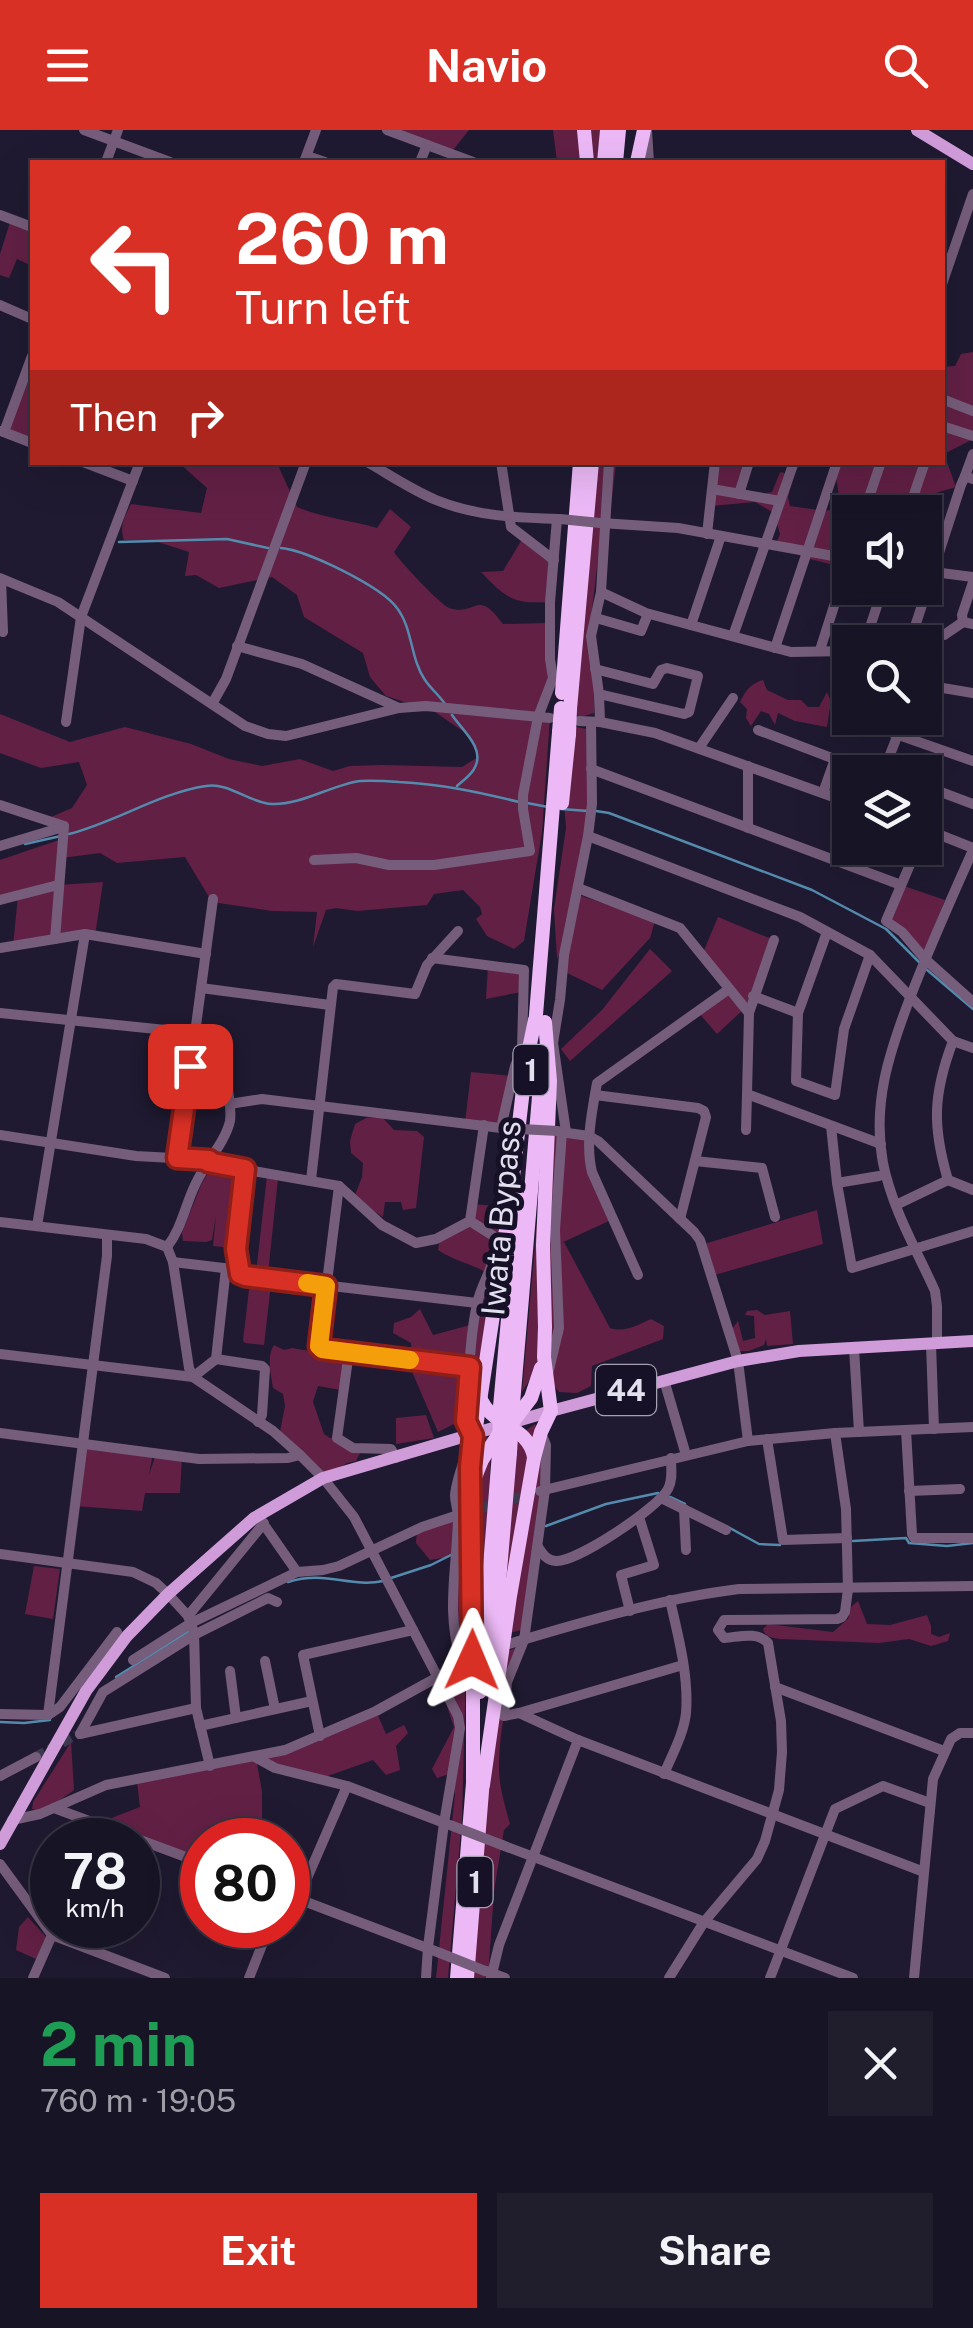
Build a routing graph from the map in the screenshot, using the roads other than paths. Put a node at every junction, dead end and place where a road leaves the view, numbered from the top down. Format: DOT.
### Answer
graph roads {
  1 [pos="84,130"];
  2 [pos="316,130"];
  3 [pos="387,130"];
  4 [pos="584,130"];
  5 [pos="607,130"];
  6 [pos="619,130"];
  7 [pos="646,130"];
  8 [pos="917,130"];
  9 [pos="116,136"];
  10 [pos="427,145"];
  11 [pos="306,159"];
  12 [pos="107,160"];
  13 [pos="166,160"];
  14 [pos="421,160"];
  15 [pos="468,160"];
  16 [pos="586,160"];
  17 [pos="604,160"];
  18 [pos="616,160"];
  19 [pos="637,160"];
  20 [pos="649,160"];
  21 [pos="973,164"];
  22 [pos="973,194"];
  23 [pos="0,215"];
  24 [pos="30,227"];
  25 [pos="945,276"];
  26 [pos="0,305"];
  27 [pos="30,319"];
  28 [pos="30,361"];
  29 [pos="945,401"];
  30 [pos="973,410"];
  31 [pos="945,427"];
  32 [pos="2,432"];
  33 [pos="973,436"];
  34 [pos="30,442"];
  35 [pos="973,454"];
  36 [pos="92,465"];
  37 [pos="139,465"];
  38 [pos="305,465"];
  39 [pos="373,465"];
  40 [pos="502,465"];
  41 [pos="580,465"];
  42 [pos="592,465"];
  43 [pos="609,465"];
  44 [pos="715,465"];
  45 [pos="747,465"];
  46 [pos="793,465"];
  47 [pos="836,465"];
  48 [pos="881,465"];
  49 [pos="925,465"];
  50 [pos="969,477"];
  51 [pos="132,481"];
  52 [pos="712,489"];
  53 [pos="739,494"];
  54 [pos="870,495"];
  55 [pos="914,495"];
  56 [pos="780,501"];
  57 [pos="511,516"];
  58 [pos="559,519"];
  59 [pos="603,523"];
  60 [pos="707,534"];
  61 [pos="721,536"];
  62 [pos="942,539"];
  63 [pos="764,544"];
  64 [pos="807,551"];
  65 [pos="832,554"];
  66 [pos="554,560"];
  67 [pos="942,573"];
  68 [pos="1,579"];
  69 [pos="973,579"];
  70 [pos="601,592"];
  71 [pos="835,605"];
  72 [pos="648,614"];
  73 [pos="81,617"];
  74 [pos="596,618"];
  75 [pos="968,623"];
  76 [pos="692,625"];
  77 [pos="0,631"];
  78 [pos="733,636"];
  79 [pos="942,636"];
  80 [pos="237,646"];
  81 [pos="775,648"];
  82 [pos="820,650"];
  83 [pos="832,650"];
  84 [pos="596,669"];
  85 [pos="942,687"];
  86 [pos="973,692"];
  87 [pos="599,694"];
  88 [pos="732,698"];
  89 [pos="212,704"];
  90 [pos="399,708"];
  91 [pos="569,720"];
  92 [pos="66,722"];
  93 [pos="758,730"];
  94 [pos="901,735"];
  95 [pos="699,748"];
  96 [pos="832,758"];
  97 [pos="973,761"];
  98 [pos="748,766"];
  99 [pos="832,768"];
  100 [pos="591,769"];
  101 [pos="942,792"];
  102 [pos="823,794"];
  103 [pos="832,797"];
  104 [pos="0,804"];
  105 [pos="973,804"];
  106 [pos="64,826"];
  107 [pos="748,828"];
  108 [pos="588,836"];
  109 [pos="942,836"];
  110 [pos="0,846"];
  111 [pos="973,849"];
  112 [pos="314,860"];
  113 [pos="910,865"];
  114 [pos="58,885"];
  115 [pos="901,885"];
  116 [pos="578,888"];
  117 [pos="213,899"];
  118 [pos="0,900"];
  119 [pos="458,931"];
  120 [pos="828,932"];
  121 [pos="86,934"];
  122 [pos="55,939"];
  123 [pos="774,940"];
  124 [pos="0,948"];
  125 [pos="206,954"];
  126 [pos="870,955"];
  127 [pos="432,958"];
  128 [pos="923,964"];
  129 [pos="201,988"];
  130 [pos="729,989"];
  131 [pos="753,996"];
  132 [pos="911,996"];
  133 [pos="972,996"];
  134 [pos="330,1004"];
  135 [pos="0,1013"];
  136 [pos="748,1013"];
  137 [pos="798,1014"];
  138 [pos="71,1020"];
  139 [pos="540,1021"];
  140 [pos="196,1033"];
  141 [pos="954,1041"];
  142 [pos="973,1048"];
  143 [pos="747,1094"];
  144 [pos="595,1095"];
  145 [pos="229,1104"];
  146 [pos="320,1105"];
  147 [pos="484,1126"];
  148 [pos="831,1126"];
  149 [pos="501,1128"];
  150 [pos="746,1130"];
  151 [pos="562,1132"];
  152 [pos="0,1135"];
  153 [pos="590,1136"];
  154 [pos="50,1144"];
  155 [pos="881,1144"];
  156 [pos="177,1158"];
  157 [pos="208,1161"];
  158 [pos="696,1161"];
  159 [pos="245,1169"];
  160 [pos="879,1176"];
  161 [pos="310,1180"];
  162 [pos="948,1180"];
  163 [pos="837,1183"];
  164 [pos="339,1186"];
  165 [pos="972,1186"];
  166 [pos="896,1206"];
  167 [pos="775,1217"];
  168 [pos="680,1218"];
  169 [pos="470,1220"];
  170 [pos="0,1222"];
  171 [pos="37,1226"];
  172 [pos="973,1231"];
  173 [pos="107,1235"];
  174 [pos="166,1247"];
  175 [pos="916,1250"];
  176 [pos="173,1262"];
  177 [pos="226,1268"];
  178 [pos="240,1270"];
  179 [pos="638,1276"];
  180 [pos="326,1286"];
  181 [pos="477,1302"];
  182 [pos="973,1342"];
  183 [pos="934,1344"];
  184 [pos="854,1348"];
  185 [pos="349,1352"];
  186 [pos="0,1354"];
  187 [pos="544,1357"];
  188 [pos="216,1359"];
  189 [pos="738,1361"];
  190 [pos="93,1366"];
  191 [pos="470,1367"];
  192 [pos="193,1377"];
  193 [pos="546,1379"];
  194 [pos="664,1380"];
  195 [pos="480,1397"];
  196 [pos="550,1411"];
  197 [pos="258,1422"];
  198 [pos="510,1424"];
  199 [pos="973,1427"];
  200 [pos="934,1428"];
  201 [pos="906,1430"];
  202 [pos="541,1432"];
  203 [pos="860,1432"];
  204 [pos="835,1433"];
  205 [pos="0,1434"];
  206 [pos="473,1436"];
  207 [pos="766,1439"];
  208 [pos="748,1441"];
  209 [pos="82,1444"];
  210 [pos="300,1455"];
  211 [pos="686,1455"];
  212 [pos="396,1458"];
  213 [pos="534,1458"];
  214 [pos="671,1458"];
  215 [pos="324,1478"];
  216 [pos="960,1489"];
  217 [pos="472,1491"];
  218 [pos="540,1491"];
  219 [pos="909,1491"];
  220 [pos="663,1495"];
  221 [pos="684,1509"];
  222 [pos="462,1514"];
  223 [pos="639,1516"];
  224 [pos="261,1519"];
  225 [pos="726,1530"];
  226 [pos="847,1538"];
  227 [pos="973,1538"];
  228 [pos="538,1546"];
  229 [pos="371,1550"];
  230 [pos="686,1550"];
  231 [pos="0,1554"];
  232 [pos="68,1563"];
  233 [pos="296,1572"];
  234 [pos="973,1586"];
  235 [pos="848,1589"];
  236 [pos="168,1594"];
  237 [pos="670,1600"];
  238 [pos="277,1602"];
  239 [pos="630,1611"];
  240 [pos="192,1626"];
  241 [pos="413,1630"];
  242 [pos="118,1632"];
  243 [pos="524,1640"];
  244 [pos="510,1644"];
  245 [pos="133,1660"];
  246 [pos="265,1661"];
  247 [pos="683,1665"];
  248 [pos="230,1671"];
  249 [pos="437,1676"];
  250 [pos="775,1687"];
  251 [pos="312,1701"];
  252 [pos="196,1708"];
  253 [pos="276,1710"];
  254 [pos="519,1713"];
  255 [pos="0,1714"];
  256 [pos="48,1716"];
  257 [pos="236,1718"];
  258 [pos="200,1726"];
  259 [pos="973,1732"];
  260 [pos="320,1736"];
  261 [pos="578,1740"];
  262 [pos="944,1751"];
  263 [pos="36,1757"];
  264 [pos="255,1758"];
  265 [pos="210,1766"];
  266 [pos="664,1774"];
  267 [pos="0,1776"];
  268 [pos="347,1786"];
  269 [pos="478,1787"];
  270 [pos="930,1804"];
  271 [pos="54,1808"];
  272 [pos="772,1815"];
  273 [pos="7,1824"];
  274 [pos="447,1824"];
  275 [pos="825,1834"];
  276 [pos="0,1844"];
  277 [pos="180,1854"];
  278 [pos="534,1856"];
  279 [pos="310,1862"];
  280 [pos="0,1864"];
  281 [pos="924,1872"];
  282 [pos="310,1903"];
  283 [pos="30,1905"];
  284 [pos="704,1922"];
  285 [pos="428,1947"];
  286 [pos="46,1948"];
  287 [pos="86,1948"];
  288 [pos="261,1948"];
  289 [pos="780,1951"];
  290 [pos="489,1974"];
  291 [pos="33,1978"];
  292 [pos="165,1978"];
  293 [pos="249,1978"];
  294 [pos="426,1978"];
  295 [pos="457,1978"];
  296 [pos="467,1978"];
  297 [pos="505,1978"];
  298 [pos="669,1978"];
  299 [pos="770,1978"];
  300 [pos="853,1978"];
  301 [pos="914,1978"];
  1 -- 9 [label="street"];
  2 -- 11 [label="street"];
  3 -- 10 [label="street"];
  4 -- 16 [label="highway"];
  5 -- 17 [label="highway"];
  6 -- 18 [label="highway"];
  7 -- 19 [label="highway"];
  7 -- 20 [label="street"];
  8 -- 21 [label="main road"];
  9 -- 12 [label="street"];
  9 -- 13 [label="street"];
  10 -- 14 [label="street"];
  10 -- 15 [label="street"];
  22 -- 25 [label="street"];
  23 -- 24 [label="street"];
  26 -- 27 [label="street"];
  28 -- 32 [label="street"];
  29 -- 30 [label="street"];
  31 -- 33 [label="street"];
  32 -- 34 [label="street"];
  35 -- 50 [label="street"];
  36 -- 51 [label="street"];
  37 -- 51 [label="street"];
  38 -- 80 [label="street"];
  39 -- 57 [label="street"];
  40 -- 57 [label="street"];
  41 -- 91 [label="highway, Iwata Bypass / 1"];
  42 -- 91 [label="highway, Iwata Bypass / 1"];
  43 -- 59 [label="street"];
  44 -- 52 [label="street"];
  45 -- 53 [label="street"];
  46 -- 56 [label="street"];
  47 -- 64 [label="street"];
  48 -- 54 [label="street"];
  49 -- 55 [label="street"];
  50 -- 62 [label="street"];
  51 -- 73 [label="street"];
  52 -- 53 [label="street"];
  52 -- 60 [label="street"];
  53 -- 56 [label="street"];
  56 -- 63 [label="street"];
  57 -- 58 [label="street"];
  57 -- 66 [label="street"];
  58 -- 59 [label="street, bridge"];
  58 -- 66 [label="street"];
  59 -- 60 [label="street"];
  59 -- 70 [label="street"];
  60 -- 61 [label="street"];
  61 -- 63 [label="street"];
  61 -- 76 [label="street"];
  63 -- 64 [label="street"];
  63 -- 78 [label="street"];
  64 -- 65 [label="street"];
  64 -- 81 [label="street"];
  66 -- 91 [label="street"];
  67 -- 69 [label="street"];
  68 -- 73 [label="street"];
  68 -- 77 [label="street"];
  69 -- 75 [label="street"];
  70 -- 72 [label="street"];
  70 -- 74 [label="street"];
  71 -- 82 [label="street"];
  72 -- 74 [label="street"];
  72 -- 76 [label="street"];
  73 -- 89 [label="street"];
  73 -- 92 [label="street"];
  74 -- 84 [label="street"];
  75 -- 79 [label="street"];
  76 -- 78 [label="street"];
  78 -- 81 [label="street"];
  80 -- 89 [label="street"];
  80 -- 90 [label="street"];
  81 -- 82 [label="street"];
  82 -- 83 [label="street"];
  84 -- 87 [label="street"];
  84 -- 87 [label="street"];
  85 -- 86 [label="street"];
  87 -- 91 [label="street"];
  88 -- 95 [label="street"];
  89 -- 90 [label="street"];
  90 -- 91 [label="street"];
  91 -- 95 [label="street"];
  91 -- 100 [label="street"];
  91 -- 112 [label="street"];
  91 -- 139 [label="highway, Iwata Bypass / 1"];
  93 -- 96 [label="street"];
  94 -- 97 [label="street"];
  95 -- 98 [label="street"];
  98 -- 102 [label="street"];
  98 -- 107 [label="street"];
  99 -- 102 [label="street"];
  100 -- 107 [label="street"];
  100 -- 108 [label="street"];
  101 -- 105 [label="street"];
  102 -- 103 [label="street"];
  104 -- 106 [label="street"];
  106 -- 110 [label="street"];
  106 -- 114 [label="street"];
  107 -- 115 [label="street"];
  108 -- 116 [label="street"];
  108 -- 120 [label="street"];
  109 -- 111 [label="street"];
  111 -- 128 [label="street"];
  113 -- 115 [label="street"];
  114 -- 118 [label="street"];
  114 -- 122 [label="street"];
  115 -- 128 [label="street"];
  116 -- 130 [label="street"];
  116 -- 151 [label="street"];
  117 -- 125 [label="street"];
  119 -- 127 [label="street"];
  120 -- 126 [label="street"];
  120 -- 137 [label="street"];
  121 -- 122 [label="street"];
  121 -- 125 [label="street"];
  121 -- 138 [label="street"];
  122 -- 124 [label="street"];
  123 -- 131 [label="street"];
  125 -- 129 [label="street"];
  126 -- 132 [label="street"];
  126 -- 137 [label="street"];
  127 -- 134 [label="street"];
  127 -- 149 [label="street"];
  128 -- 132 [label="street"];
  128 -- 133 [label="street"];
  129 -- 134 [label="street"];
  129 -- 140 [label="street"];
  130 -- 136 [label="street"];
  130 -- 144 [label="street"];
  131 -- 136 [label="street"];
  131 -- 137 [label="street"];
  132 -- 141 [label="street"];
  132 -- 155 [label="street"];
  134 -- 146 [label="street"];
  135 -- 138 [label="street"];
  136 -- 143 [label="street"];
  138 -- 140 [label="street"];
  138 -- 154 [label="street"];
  139 -- 187 [label="highway"];
  139 -- 195 [label="highway, 1"];
  139 -- 269 [label="highway, Iwata Bypass / 1, bridge"];
  140 -- 145 [label="street"];
  140 -- 156 [label="street"];
  141 -- 142 [label="street"];
  141 -- 162 [label="street"];
  143 -- 148 [label="street"];
  143 -- 150 [label="street"];
  144 -- 153 [label="street"];
  144 -- 158 [label="street"];
  145 -- 146 [label="street"];
  145 -- 157 [label="street"];
  146 -- 147 [label="street"];
  146 -- 161 [label="street"];
  147 -- 149 [label="street"];
  147 -- 169 [label="street"];
  148 -- 155 [label="street"];
  148 -- 163 [label="street"];
  149 -- 151 [label="street, bridge"];
  151 -- 153 [label="street"];
  151 -- 193 [label="street"];
  152 -- 154 [label="street"];
  153 -- 168 [label="street"];
  153 -- 179 [label="street"];
  154 -- 156 [label="street"];
  154 -- 171 [label="street"];
  155 -- 166 [label="street"];
  156 -- 157 [label="street"];
  157 -- 159 [label="street"];
  157 -- 174 [label="street"];
  158 -- 167 [label="street"];
  158 -- 168 [label="street"];
  159 -- 161 [label="street"];
  159 -- 178 [label="street"];
  160 -- 163 [label="street"];
  161 -- 164 [label="street"];
  162 -- 165 [label="street"];
  162 -- 166 [label="street"];
  163 -- 175 [label="street"];
  164 -- 169 [label="street"];
  164 -- 180 [label="street"];
  166 -- 175 [label="street"];
  168 -- 189 [label="street"];
  169 -- 181 [label="street"];
  170 -- 171 [label="street"];
  171 -- 173 [label="street"];
  172 -- 175 [label="street"];
  173 -- 174 [label="street"];
  173 -- 190 [label="street"];
  174 -- 176 [label="street"];
  175 -- 183 [label="street"];
  176 -- 177 [label="street"];
  176 -- 192 [label="street"];
  177 -- 178 [label="street"];
  177 -- 188 [label="street"];
  178 -- 180 [label="street"];
  180 -- 181 [label="street"];
  180 -- 185 [label="street"];
  181 -- 191 [label="street"];
  182 -- 183 [label="main road, 44"];
  183 -- 184 [label="main road, 44"];
  183 -- 200 [label="street"];
  184 -- 189 [label="main road, 44"];
  184 -- 203 [label="street"];
  185 -- 191 [label="street"];
  185 -- 212 [label="street"];
  186 -- 190 [label="street"];
  187 -- 193 [label="highway"];
  187 -- 198 [label="highway"];
  188 -- 192 [label="street"];
  188 -- 197 [label="street"];
  189 -- 194 [label="main road, 44"];
  189 -- 208 [label="street"];
  190 -- 192 [label="street"];
  190 -- 209 [label="street"];
  191 -- 206 [label="street"];
  192 -- 197 [label="street"];
  193 -- 196 [label="highway"];
  194 -- 196 [label="main road, 44"];
  194 -- 211 [label="street"];
  195 -- 198 [label="highway"];
  195 -- 206 [label="highway, 1"];
  196 -- 198 [label="main road, 44"];
  196 -- 202 [label="highway"];
  197 -- 210 [label="street"];
  198 -- 206 [label="main road, 44"];
  198 -- 213 [label="highway"];
  198 -- 217 [label="highway"];
  199 -- 200 [label="street"];
  200 -- 201 [label="street"];
  201 -- 203 [label="street"];
  201 -- 219 [label="street"];
  202 -- 213 [label="highway"];
  202 -- 218 [label="street"];
  203 -- 204 [label="street"];
  204 -- 207 [label="street"];
  204 -- 226 [label="street"];
  205 -- 209 [label="street"];
  206 -- 212 [label="main road, 44"];
  206 -- 217 [label="highway, 1"];
  206 -- 222 [label="street"];
  207 -- 208 [label="street"];
  207 -- 226 [label="street"];
  208 -- 211 [label="street"];
  209 -- 210 [label="street"];
  209 -- 232 [label="street"];
  210 -- 215 [label="street"];
  211 -- 214 [label="street"];
  212 -- 215 [label="main road, 44"];
  213 -- 269 [label="highway"];
  214 -- 218 [label="street"];
  214 -- 220 [label="street"];
  215 -- 224 [label="main road, 44"];
  215 -- 229 [label="street"];
  216 -- 219 [label="street"];
  217 -- 269 [label="highway, 1"];
  218 -- 228 [label="street"];
  219 -- 227 [label="street"];
  220 -- 221 [label="street"];
  220 -- 223 [label="street"];
  221 -- 225 [label="street"];
  221 -- 230 [label="street"];
  222 -- 229 [label="street"];
  222 -- 249 [label="street"];
  223 -- 228 [label="street"];
  223 -- 239 [label="street"];
  224 -- 233 [label="street"];
  224 -- 236 [label="main road, 44"];
  224 -- 240 [label="street"];
  226 -- 235 [label="street"];
  228 -- 243 [label="street"];
  229 -- 233 [label="street"];
  229 -- 241 [label="street"];
  231 -- 232 [label="street"];
  232 -- 236 [label="street"];
  232 -- 256 [label="street"];
  233 -- 240 [label="street"];
  234 -- 235 [label="street"];
  235 -- 237 [label="street"];
  235 -- 250 [label="street"];
  236 -- 240 [label="street"];
  236 -- 273 [label="main road, 44"];
  237 -- 239 [label="street"];
  237 -- 247 [label="street"];
  238 -- 240 [label="street"];
  239 -- 243 [label="street"];
  240 -- 245 [label="street"];
  240 -- 252 [label="street"];
  240 -- 252 [label="street"];
  241 -- 249 [label="street"];
  241 -- 251 [label="street"];
  242 -- 256 [label="street"];
  243 -- 244 [label="street"];
  243 -- 254 [label="street"];
  246 -- 253 [label="street"];
  247 -- 254 [label="street"];
  247 -- 266 [label="street"];
  248 -- 257 [label="street"];
  249 -- 260 [label="street"];
  249 -- 274 [label="street"];
  250 -- 262 [label="street"];
  250 -- 272 [label="street"];
  251 -- 253 [label="street"];
  251 -- 260 [label="street"];
  252 -- 258 [label="street"];
  253 -- 257 [label="street"];
  254 -- 261 [label="street"];
  255 -- 256 [label="street"];
  257 -- 258 [label="street"];
  258 -- 265 [label="street"];
  259 -- 262 [label="street"];
  260 -- 264 [label="street"];
  261 -- 266 [label="street"];
  261 -- 278 [label="street"];
  262 -- 270 [label="street"];
  263 -- 267 [label="street"];
  264 -- 265 [label="street"];
  264 -- 268 [label="street"];
  265 -- 271 [label="street"];
  266 -- 272 [label="street"];
  268 -- 274 [label="street"];
  268 -- 279 [label="street"];
  269 -- 295 [label="highway, Iwata Bypass / 1"];
  269 -- 296 [label="highway, Iwata Bypass / 1"];
  270 -- 275 [label="street"];
  270 -- 281 [label="street"];
  271 -- 273 [label="street"];
  271 -- 277 [label="street"];
  272 -- 275 [label="street"];
  272 -- 284 [label="street"];
  273 -- 276 [label="main road, 44"];
  274 -- 278 [label="street, bridge"];
  274 -- 285 [label="street"];
  275 -- 281 [label="street"];
  275 -- 289 [label="street"];
  278 -- 284 [label="street"];
  278 -- 290 [label="street"];
  280 -- 283 [label="street"];
  281 -- 301 [label="street"];
  282 -- 285 [label="street"];
  284 -- 289 [label="street"];
  284 -- 298 [label="street"];
  285 -- 290 [label="street, bridge"];
  285 -- 294 [label="street"];
  286 -- 291 [label="street"];
  287 -- 292 [label="street"];
  288 -- 293 [label="street"];
  289 -- 299 [label="street"];
  289 -- 300 [label="street"];
  290 -- 297 [label="street"];
}
